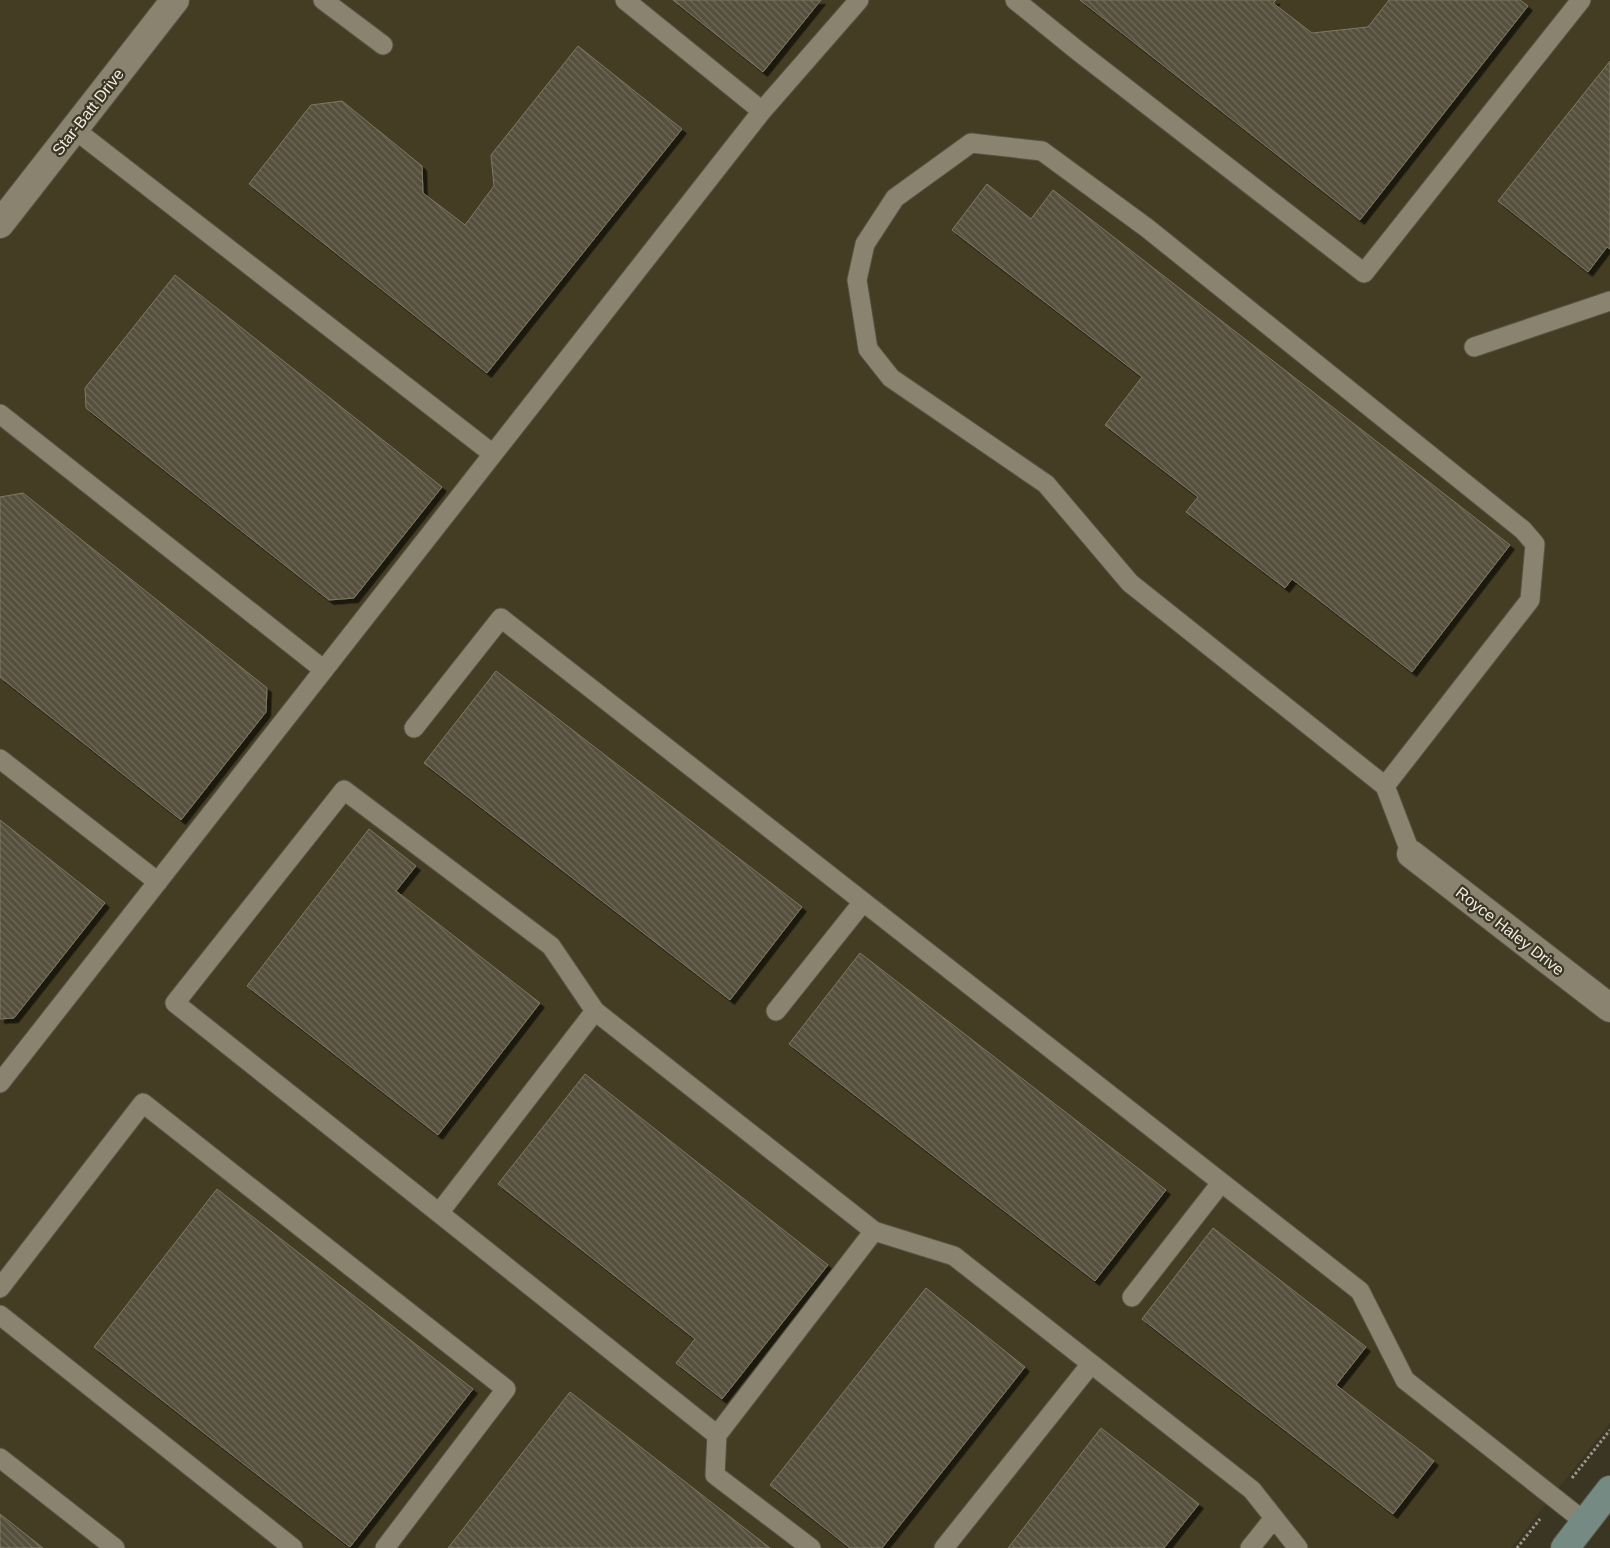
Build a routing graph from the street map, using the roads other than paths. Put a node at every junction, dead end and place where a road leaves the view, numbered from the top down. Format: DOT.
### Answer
graph roads {
  1 [pos="175,0"];
  2 [pos="323,0"];
  3 [pos="625,0"];
  4 [pos="859,0"];
  5 [pos="1014,0"];
  6 [pos="1581,0"];
  7 [pos="383,45"];
  8 [pos="762,111"];
  9 [pos="74,129"];
  10 [pos="0,224"];
  11 [pos="1610,301"];
  12 [pos="1474,346"];
  13 [pos="0,414"];
  14 [pos="493,454"];
  15 [pos="324,670"];
  16 [pos="414,728"];
  17 [pos="0,759"];
  18 [pos="1384,786"];
  19 [pos="1411,854"];
  20 [pos="158,882"];
  21 [pos="864,902"];
  22 [pos="1610,1008"];
  23 [pos="596,1011"];
  24 [pos="776,1011"];
  25 [pos="0,1083"];
  26 [pos="1221,1183"];
  27 [pos="439,1213"];
  28 [pos="874,1231"];
  29 [pos="0,1288"];
  30 [pos="1132,1297"];
  31 [pos="0,1315"];
  32 [pos="1091,1364"];
  33 [pos="717,1436"];
  34 [pos="0,1458"];
  35 [pos="1610,1490"];
  36 [pos="1274,1518"];
  37 [pos="1585,1522"];
  38 [pos="115,1548"];
  39 [pos="293,1548"];
  40 [pos="385,1548"];
  41 [pos="811,1548"];
  42 [pos="944,1548"];
  43 [pos="1250,1548"];
  44 [pos="1298,1548"];
  45 [pos="1565,1548"];
  1 -- 9 [label="street, Star-Batt Drive"];
  2 -- 7 [label="lane"];
  3 -- 8 [label="lane"];
  4 -- 8 [label="lane"];
  5 -- 6 [label="lane"];
  8 -- 14 [label="lane"];
  9 -- 10 [label="street, Star-Batt Drive"];
  9 -- 14 [label="lane"];
  11 -- 12 [label="lane"];
  13 -- 15 [label="lane"];
  14 -- 15 [label="lane"];
  15 -- 20 [label="lane"];
  16 -- 21 [label="lane"];
  17 -- 20 [label="lane"];
  18 -- 18 [label="lane"];
  18 -- 19 [label="lane"];
  19 -- 22 [label="street, Royce Haley Drive"];
  20 -- 25 [label="lane"];
  21 -- 24 [label="lane"];
  21 -- 26 [label="lane"];
  23 -- 27 [label="lane"];
  23 -- 27 [label="lane"];
  23 -- 28 [label="lane"];
  26 -- 30 [label="lane"];
  26 -- 37 [label="lane"];
  27 -- 33 [label="lane"];
  28 -- 32 [label="lane"];
  28 -- 33 [label="lane"];
  29 -- 40 [label="lane"];
  31 -- 39 [label="lane"];
  32 -- 36 [label="lane"];
  32 -- 42 [label="lane"];
  33 -- 41 [label="lane"];
  34 -- 38 [label="lane"];
  35 -- 37 [label="main road"];
  36 -- 43 [label="lane"];
  36 -- 44 [label="lane"];
  37 -- 45 [label="main road"];
}
